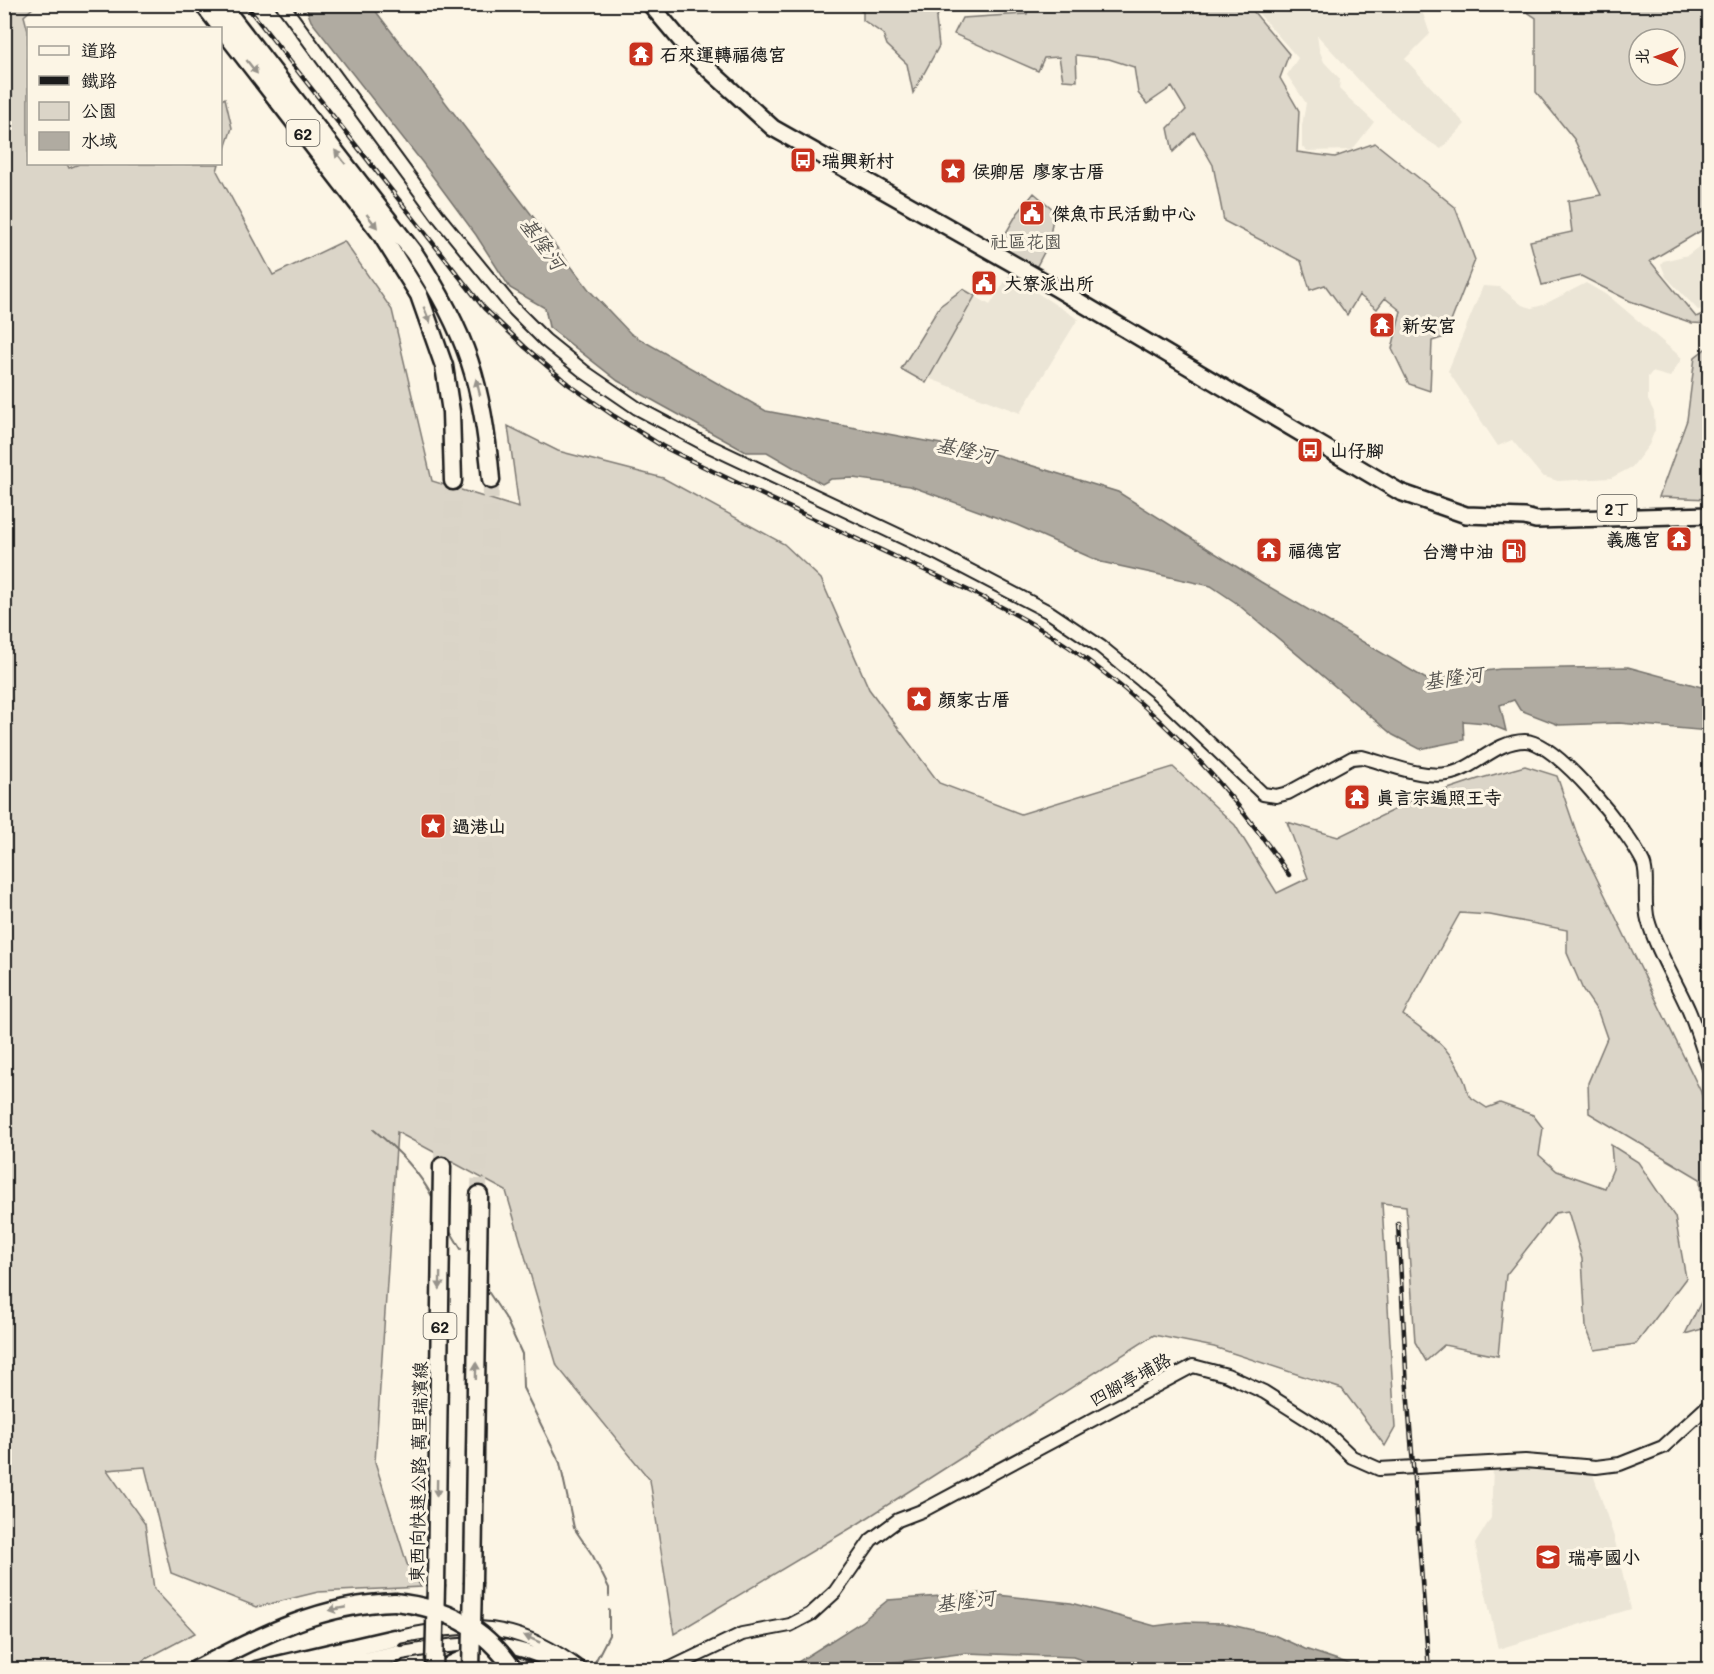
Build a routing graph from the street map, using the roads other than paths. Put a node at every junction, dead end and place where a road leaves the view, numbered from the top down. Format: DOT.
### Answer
graph roads {
  1 [pos="203,4"];
  2 [pos="221,4"];
  3 [pos="282,4"];
  4 [pos="650,4"];
  5 [pos="221,27"];
  6 [pos="222,29"];
  7 [pos="491,480"];
  8 [pos="453,481"];
  9 [pos="1710,508"];
  10 [pos="1710,515"];
  11 [pos="1525,517"];
  12 [pos="1710,1071"];
  13 [pos="442,1166"];
  14 [pos="479,1195"];
  15 [pos="1710,1404"];
  16 [pos="395,1646"];
  17 [pos="582,1669"];
  18 [pos="195,1670"];
  19 [pos="256,1670"];
  20 [pos="326,1670"];
  21 [pos="434,1670"];
  22 [pos="443,1670"];
  23 [pos="471,1670"];
  24 [pos="514,1670"];
  25 [pos="526,1670"];
  26 [pos="563,1670"];
  27 [pos="667,1670"];
  1 -- 5 [label="highway, 62, one-way"];
  7 -- 2 [label="highway, 62, one-way"];
  3 -- 12 [label="street"];
  4 -- 11 [label="main road, 2丁"];
  6 -- 8 [label="highway, 62, one-way"];
  9 -- 11 [label="main road, 2丁"];
  10 -- 11 [label="main road, 2丁"];
  13 -- 21 [label="highway, 東西向快速公路 萬里瑞濱線 / 62, one-way, bridge"];
  23 -- 14 [label="highway, 62, one-way, bridge"];
  15 -- 27 [label="street, 四腳亭埔路"];
  17 -- 16 [label="street, one-way"];
  16 -- 19 [label="highway"];
  16 -- 20 [label="highway"];
  16 -- 26 [label="street"];
  24 -- 18 [label="highway, one-way, bridge"];
  22 -- 25 [label="highway"];
}
